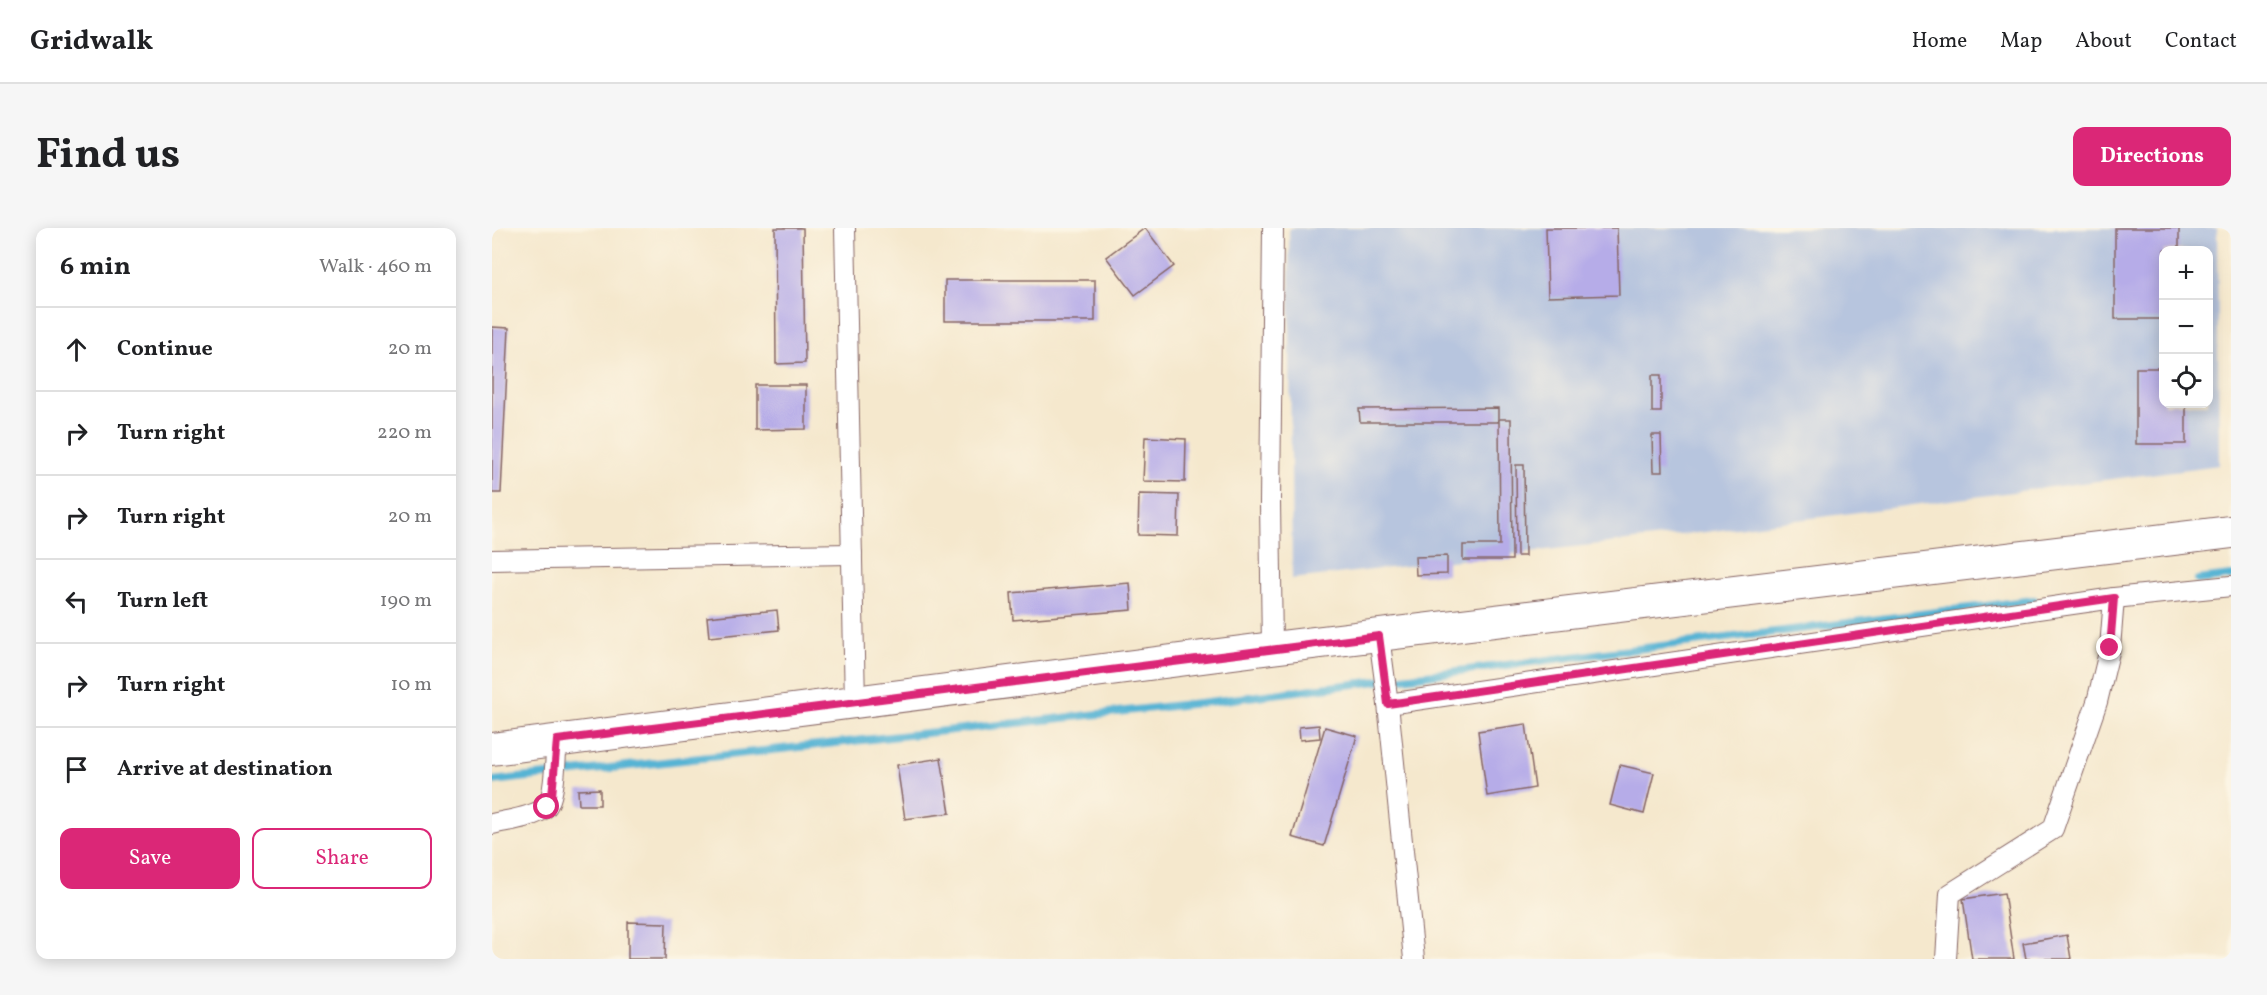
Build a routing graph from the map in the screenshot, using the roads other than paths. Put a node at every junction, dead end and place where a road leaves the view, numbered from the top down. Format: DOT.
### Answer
graph roads {
  1 [pos="844,228"];
  2 [pos="1273,228"];
  3 [pos="2231,532"];
  4 [pos="852,554"];
  5 [pos="492,560"];
  6 [pos="2231,586"];
  7 [pos="2114,598"];
  8 [pos="1379,636"];
  9 [pos="1272,648"];
  10 [pos="855,703"];
  11 [pos="1388,704"];
  12 [pos="557,740"];
  13 [pos="492,748"];
  14 [pos="492,824"];
  15 [pos="1414,959"];
  16 [pos="1946,959"];
  1 -- 4 [label="street"];
  2 -- 9 [label="street"];
  3 -- 8 [label="main road"];
  4 -- 5 [label="street"];
  4 -- 10 [label="street"];
  6 -- 7 [label="street"];
  7 -- 11 [label="street"];
  7 -- 16 [label="street"];
  8 -- 9 [label="main road"];
  8 -- 11 [label="street"];
  9 -- 10 [label="main road"];
  10 -- 12 [label="main road"];
  11 -- 15 [label="street"];
  12 -- 13 [label="main road"];
  12 -- 14 [label="street"];
}
